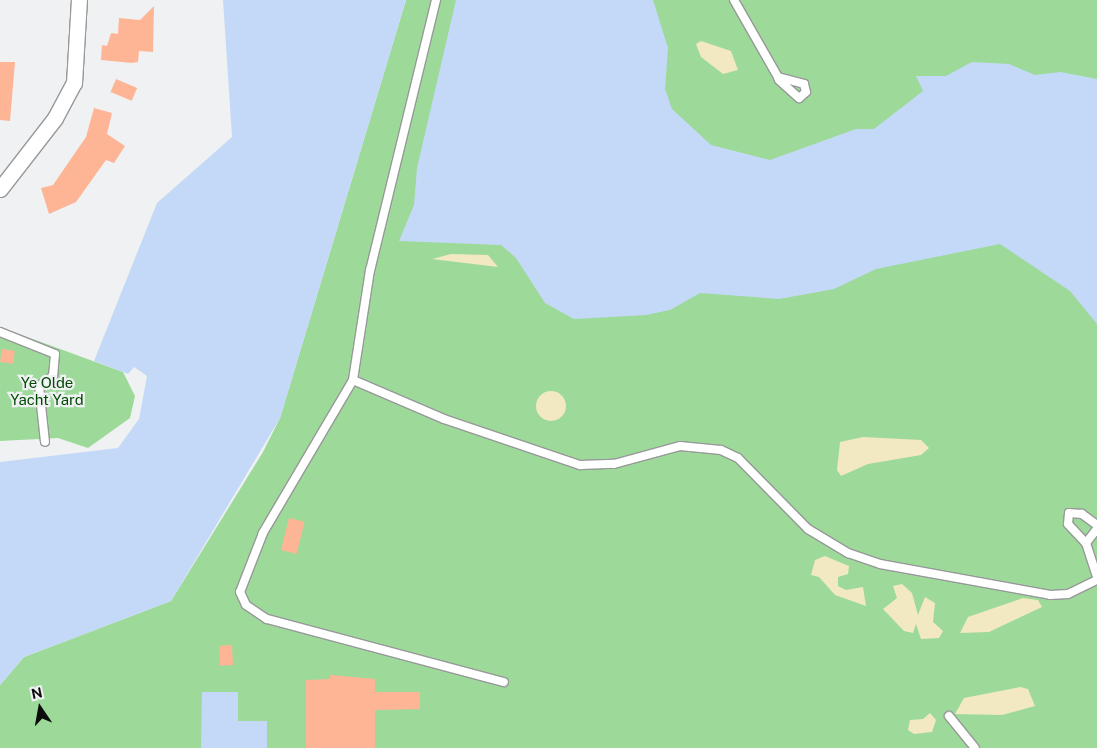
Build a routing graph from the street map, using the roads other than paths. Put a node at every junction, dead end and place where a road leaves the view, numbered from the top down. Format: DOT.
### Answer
graph roads {
  1 [pos="79,0"];
  2 [pos="436,0"];
  3 [pos="734,0"];
  4 [pos="779,80"];
  5 [pos="0,189"];
  6 [pos="0,332"];
  7 [pos="353,380"];
  8 [pos="45,442"];
  9 [pos="1097,525"];
  10 [pos="1097,529"];
  11 [pos="1086,543"];
  12 [pos="1097,576"];
  13 [pos="1097,580"];
  14 [pos="504,682"];
  15 [pos="950,716"];
  16 [pos="975,748"];
  1 -- 5 [label="street"];
  2 -- 7 [label="lane"];
  3 -- 4 [label="lane"];
  6 -- 8 [label="lane"];
  7 -- 13 [label="lane"];
  7 -- 14 [label="lane"];
  9 -- 11 [label="lane"];
  10 -- 11 [label="lane"];
  11 -- 12 [label="lane"];
  15 -- 16 [label="lane"];
}
